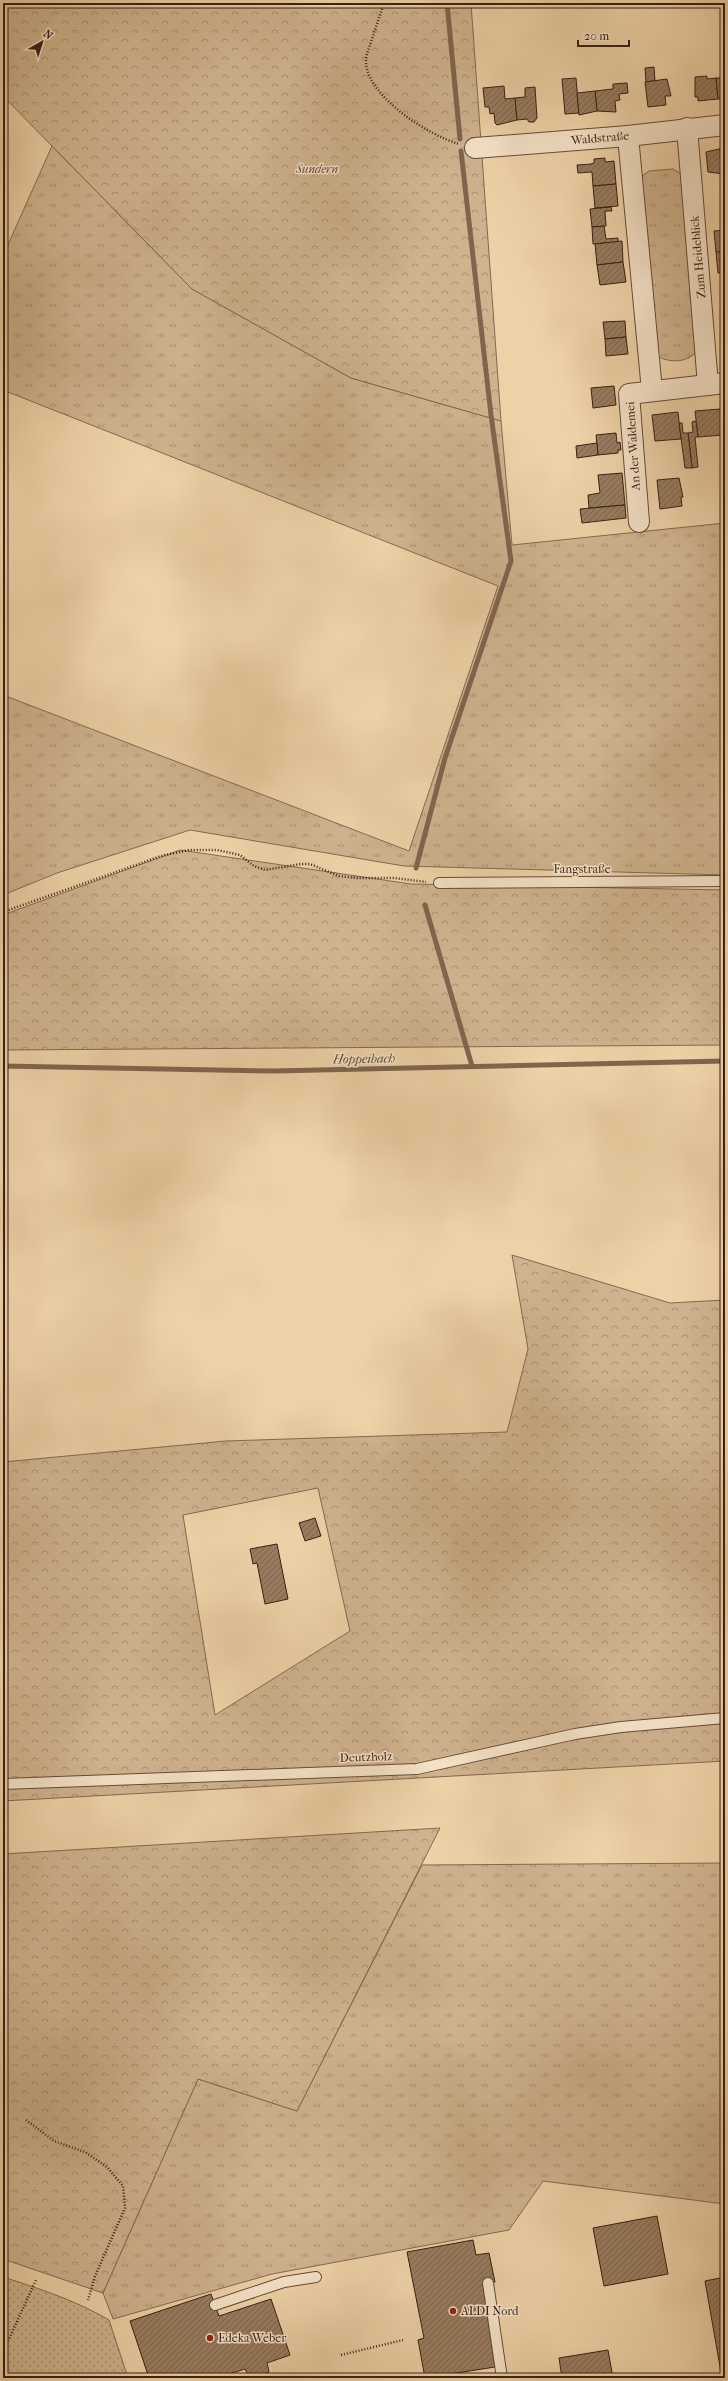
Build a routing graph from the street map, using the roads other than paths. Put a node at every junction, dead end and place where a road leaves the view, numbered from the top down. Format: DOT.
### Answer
graph roads {
  1 [pos="725,125"];
  2 [pos="687,128"];
  3 [pos="628,136"];
  4 [pos="475,148"];
  5 [pos="717,384"];
  6 [pos="652,391"];
  7 [pos="639,522"];
  8 [pos="725,881"];
  9 [pos="439,883"];
  10 [pos="725,1718"];
  11 [pos="3,1784"];
  12 [pos="316,2277"];
  13 [pos="488,2283"];
  14 [pos="215,2305"];
  15 [pos="502,2378"];
  1 -- 2 [label="street, Waldstraße"];
  2 -- 3 [label="street, Waldstraße"];
  2 -- 5 [label="street, Zum Heideblick"];
  3 -- 4 [label="street, Waldstraße"];
  3 -- 6 [label="street"];
  5 -- 6 [label="street, An der Waldemei"];
  6 -- 7 [label="street, An der Waldemei"];
  8 -- 9 [label="lane, Fangstraße"];
  10 -- 11 [label="lane, Deutzholz"];
  12 -- 14 [label="lane"];
  13 -- 15 [label="lane"];
}
